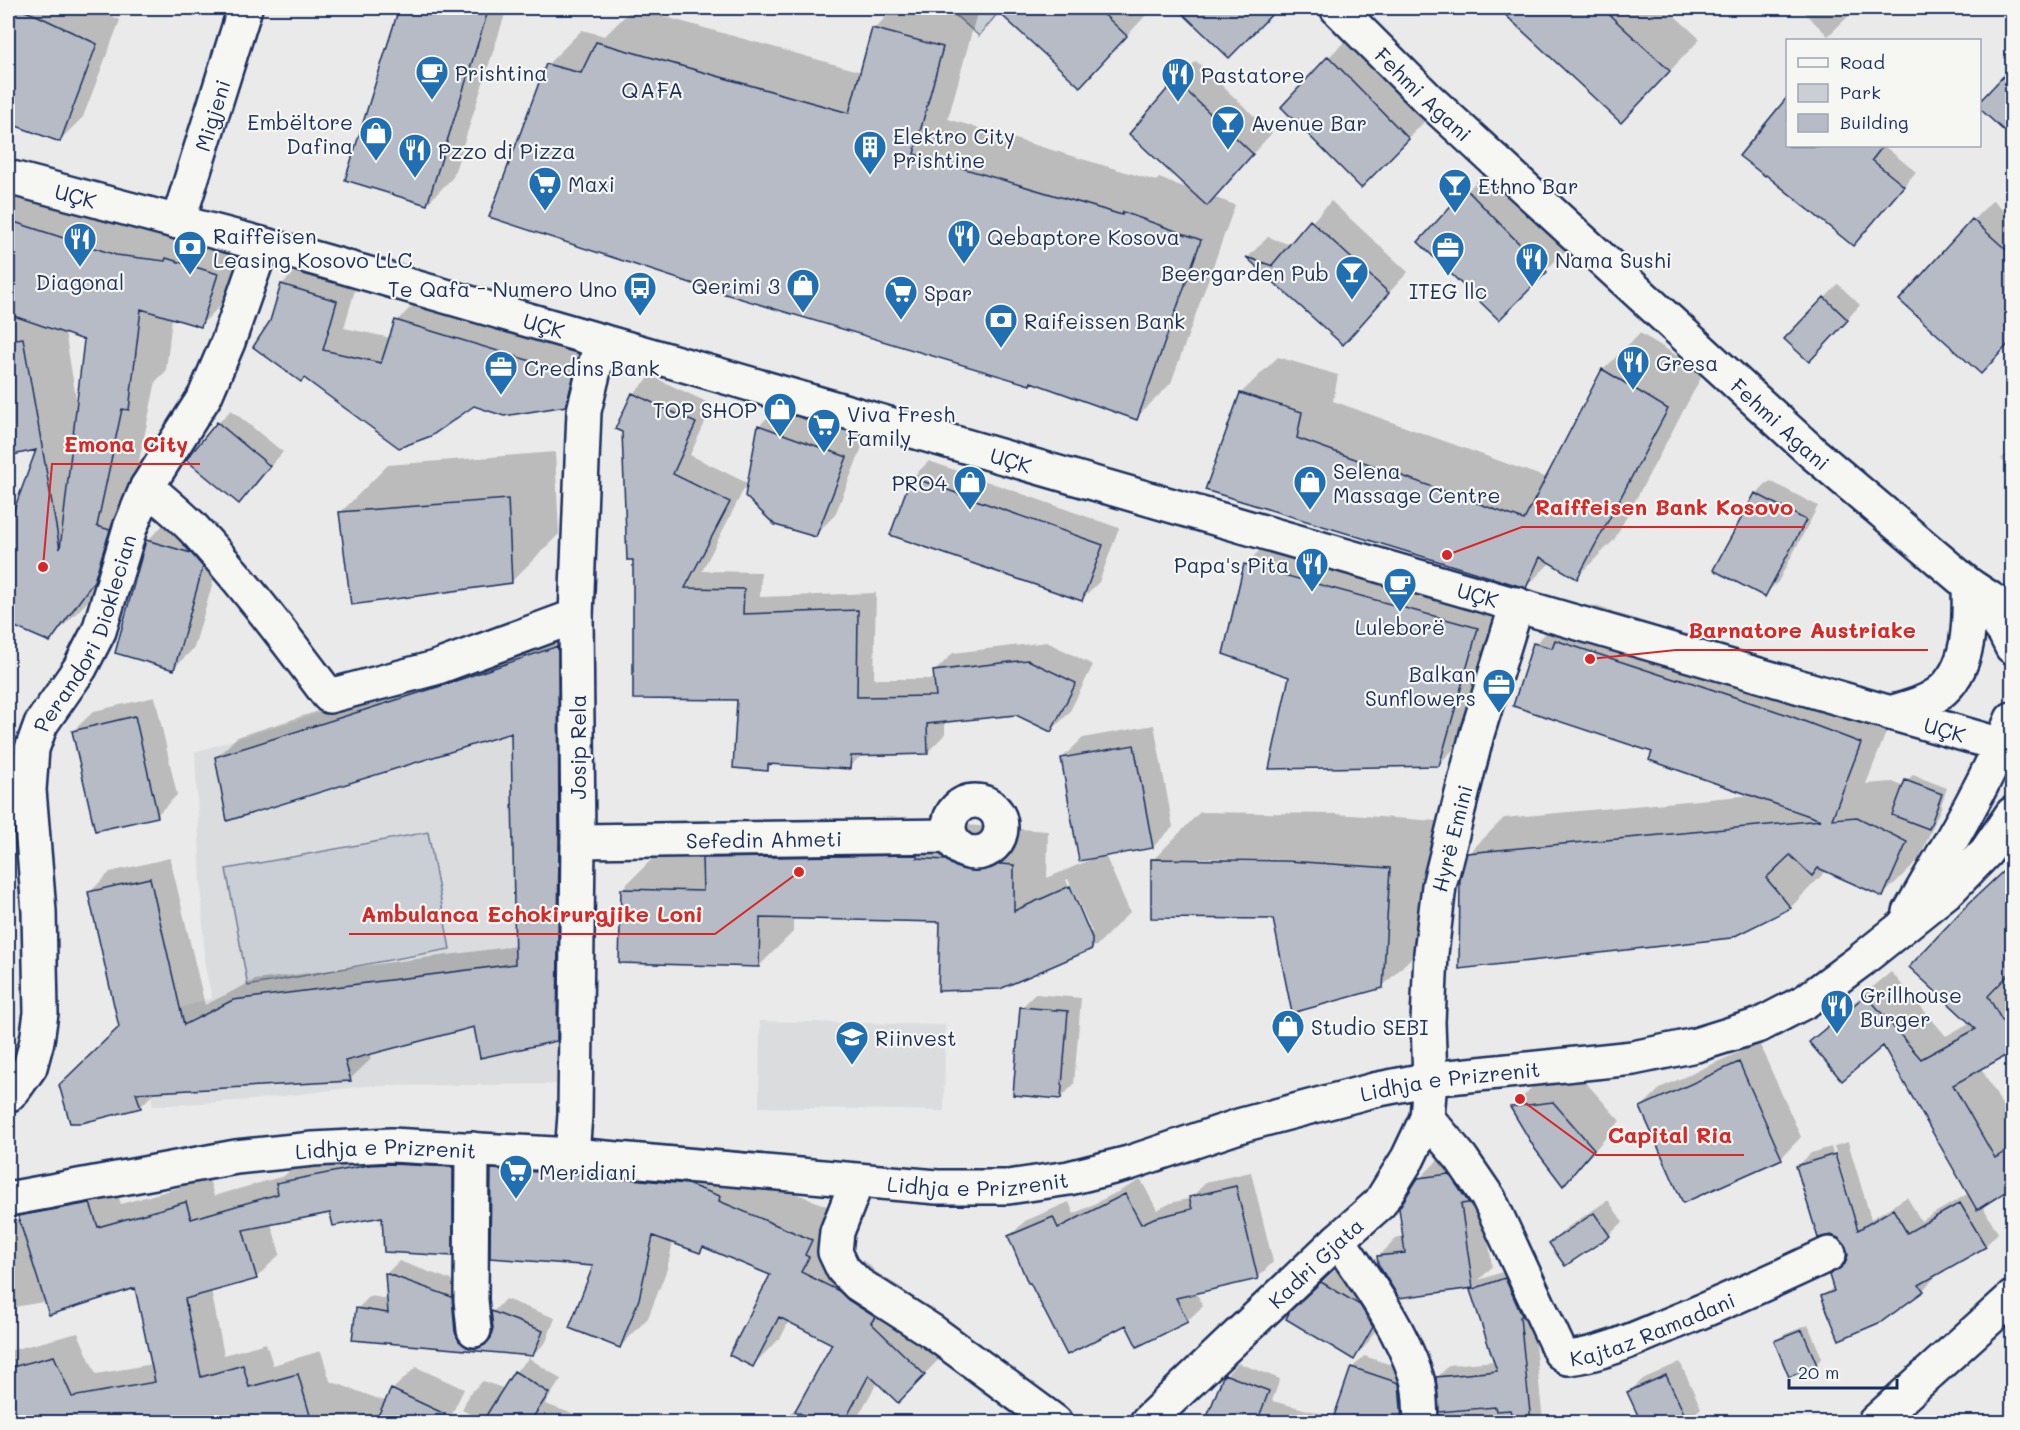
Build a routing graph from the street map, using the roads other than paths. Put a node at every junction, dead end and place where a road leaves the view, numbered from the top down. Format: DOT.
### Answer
graph roads {
  1 [pos="245,8"];
  2 [pos="1337,8"];
  3 [pos="8,177"];
  4 [pos="178,222"];
  5 [pos="262,245"];
  6 [pos="601,340"];
  7 [pos="147,487"];
  8 [pos="1969,585"];
  9 [pos="1517,604"];
  10 [pos="2013,613"];
  11 [pos="576,616"];
  12 [pos="2013,647"];
  13 [pos="1890,713"];
  14 [pos="2009,737"];
  15 [pos="2013,814"];
  16 [pos="950,836"];
  17 [pos="578,841"];
  18 [pos="1904,924"];
  19 [pos="1430,1079"];
  20 [pos="8,1095"];
  21 [pos="1427,1118"];
  22 [pos="472,1149"];
  23 [pos="572,1155"];
  24 [pos="857,1181"];
  25 [pos="8,1199"];
  26 [pos="1338,1240"];
  27 [pos="1829,1254"];
  28 [pos="2013,1298"];
  29 [pos="474,1330"];
  30 [pos="1154,1421"];
  31 [pos="1055,1422"];
  32 [pos="1421,1422"];
  33 [pos="1877,1422"];
  1 -- 4 [label="street, Migjeni"];
  2 -- 8 [label="street, Fehmi Agani"];
  3 -- 4 [label="street, UÇK"];
  4 -- 5 [label="street, UÇK"];
  5 -- 6 [label="street, UÇK"];
  5 -- 7 [label="street, Perandori Dioklecian"];
  6 -- 9 [label="street, UÇK"];
  6 -- 11 [label="street, Josip Rela"];
  7 -- 11 [label="street"];
  7 -- 20 [label="street, Perandori Dioklecian"];
  8 -- 10 [label="street, Fehmi Agani"];
  8 -- 12 [label="street, Fehmi Agani"];
  8 -- 13 [label="street"];
  9 -- 13 [label="street, UÇK"];
  9 -- 19 [label="street, Hyrë Emini"];
  11 -- 17 [label="street, Josip Rela"];
  13 -- 14 [label="street, UÇK"];
  14 -- 18 [label="street, Lidhja e Prizrenit"];
  15 -- 18 [label="street, Lidhja e Prizrenit"];
  16 -- 17 [label="street, Sefedin Ahmeti"];
  17 -- 23 [label="street, Josip Rela"];
  18 -- 19 [label="street, Lidhja e Prizrenit"];
  19 -- 21 [label="street, Kadri Gjata"];
  19 -- 24 [label="street, Lidhja e Prizrenit"];
  21 -- 26 [label="street, Kadri Gjata"];
  21 -- 27 [label="street, Kajtaz Ramadani"];
  22 -- 23 [label="street, Lidhja e Prizrenit"];
  22 -- 25 [label="street, Lidhja e Prizrenit"];
  22 -- 29 [label="street"];
  23 -- 24 [label="street, Lidhja e Prizrenit"];
  24 -- 31 [label="street"];
  26 -- 30 [label="street, Kadri Gjata"];
  26 -- 32 [label="street"];
  28 -- 33 [label="street"];
}
